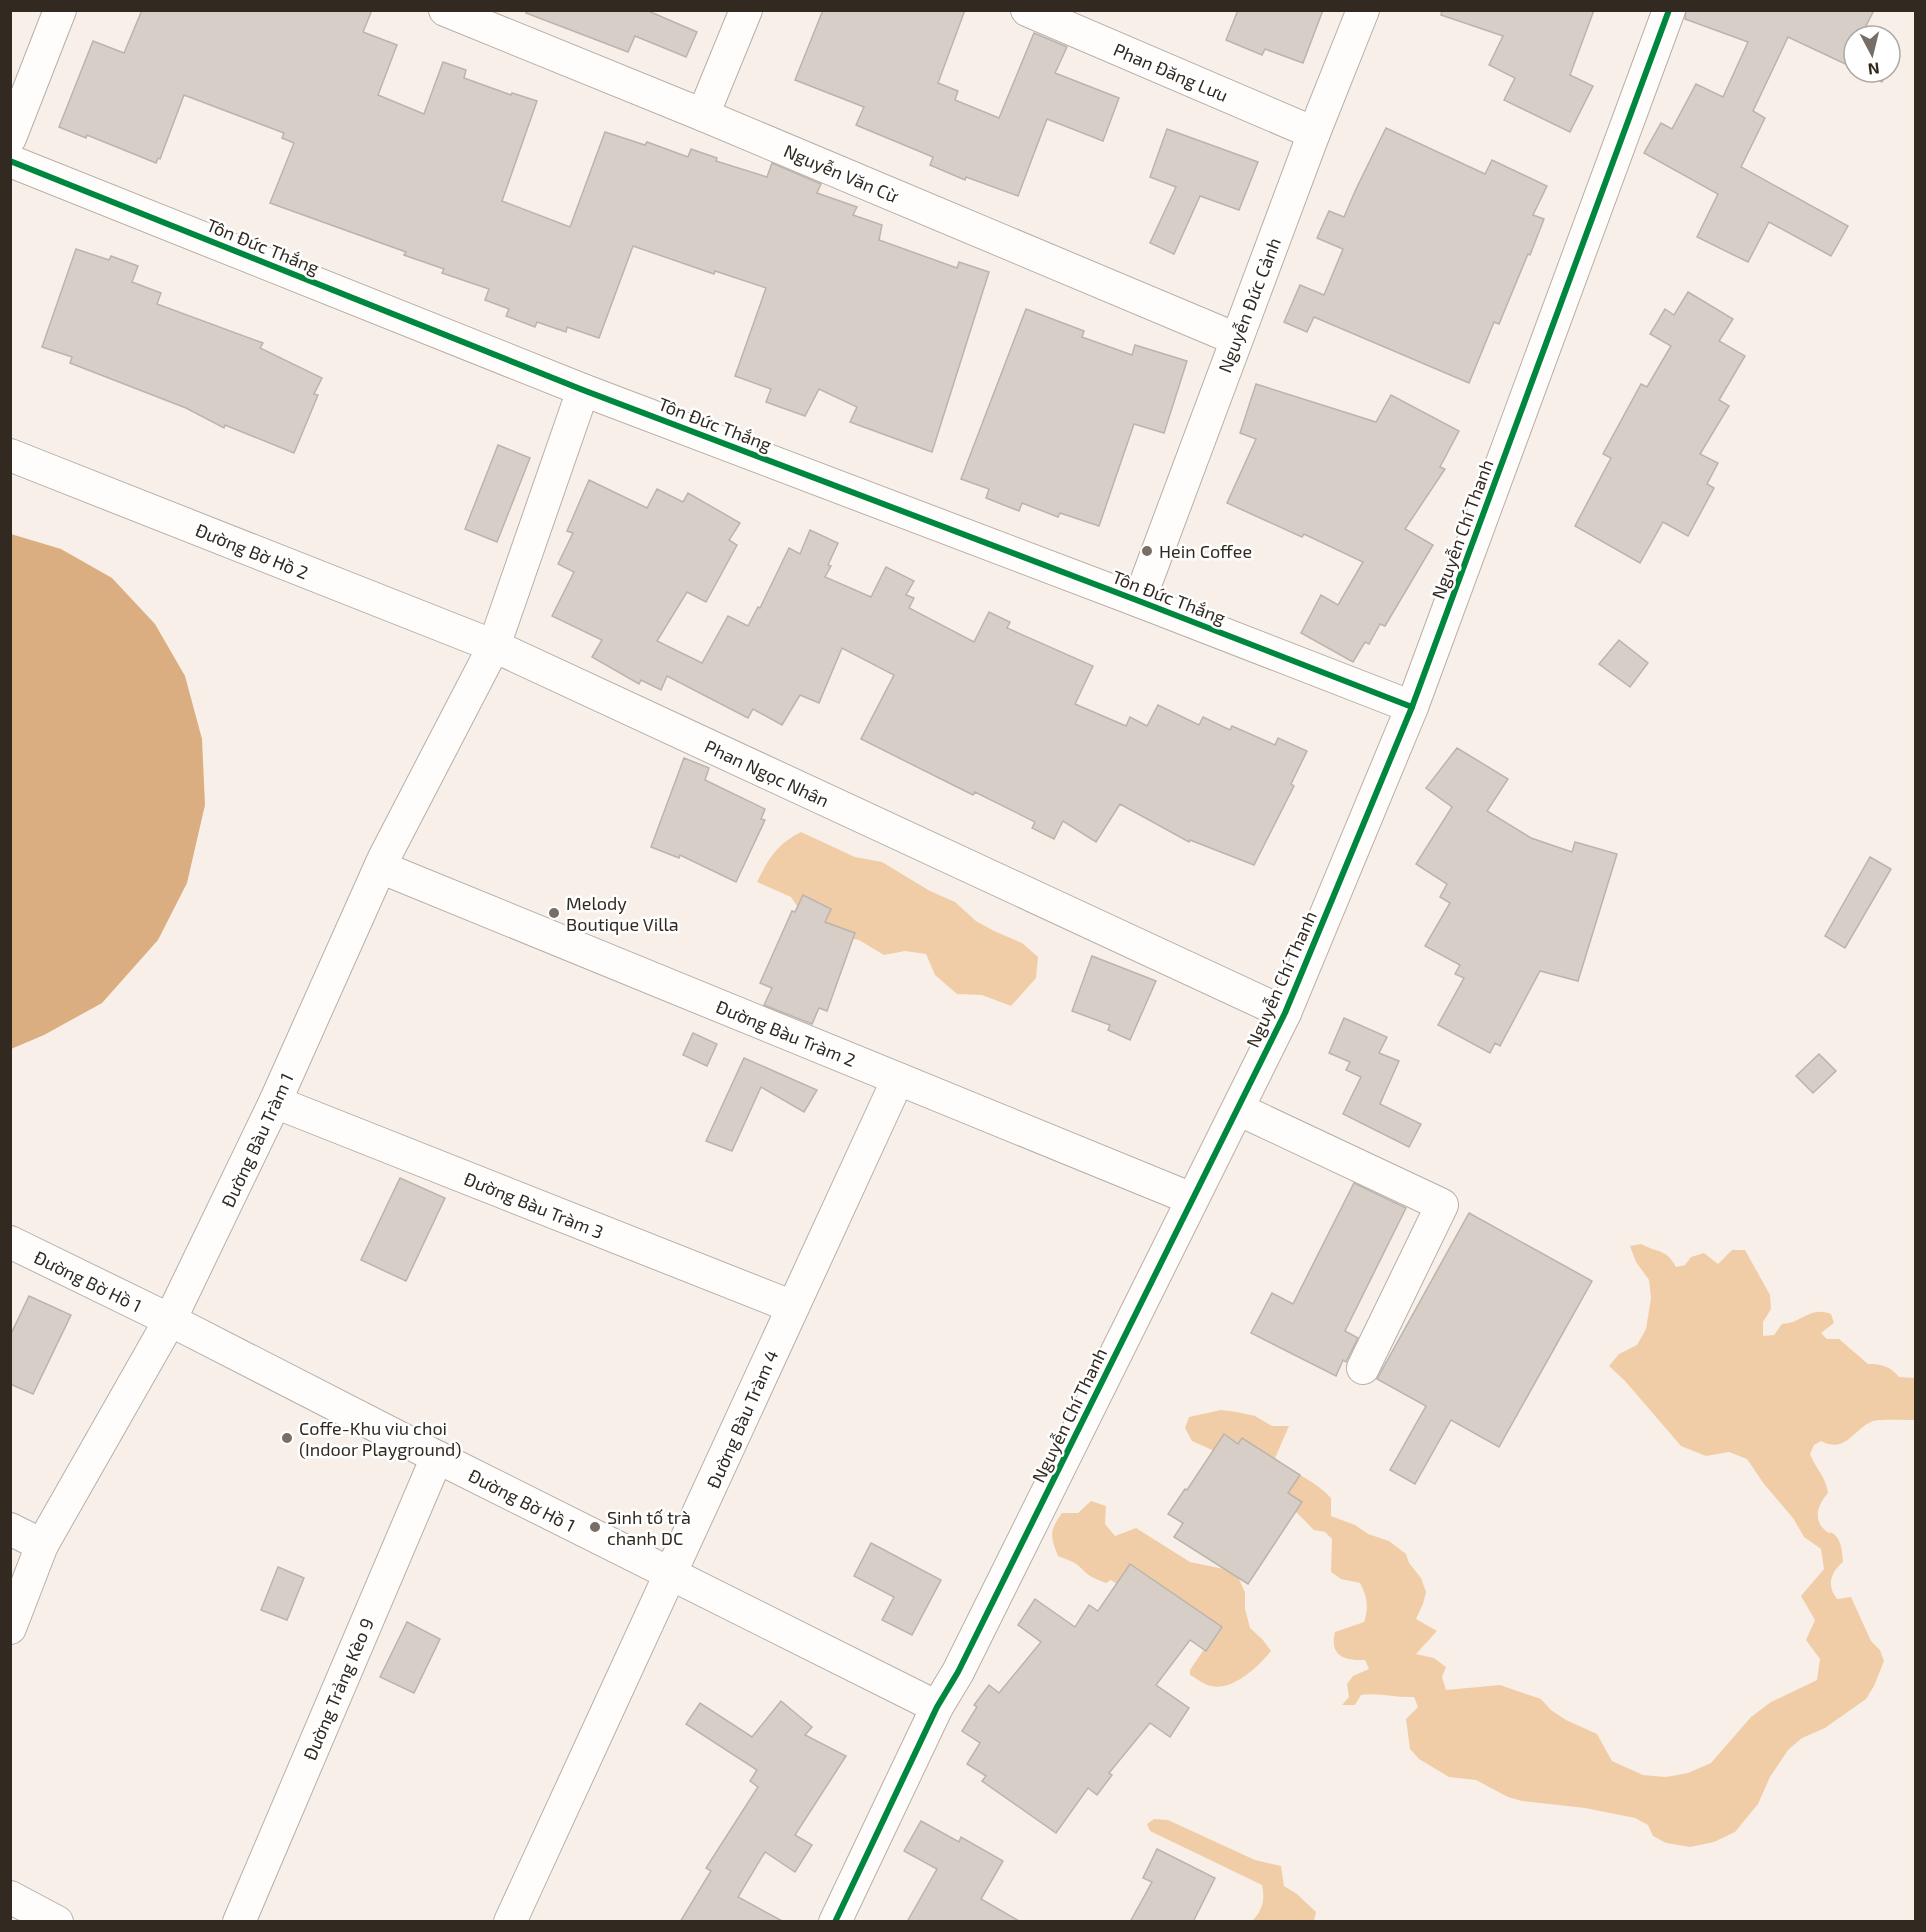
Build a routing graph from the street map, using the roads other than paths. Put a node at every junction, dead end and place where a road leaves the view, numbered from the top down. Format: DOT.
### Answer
graph roads {
  1 [pos="60,10"];
  2 [pos="445,10"];
  3 [pos="746,10"];
  4 [pos="1027,10"];
  5 [pos="1363,10"];
  6 [pos="1669,10"];
  7 [pos="703,115"];
  8 [pos="1314,133"];
  9 [pos="10,138"];
  10 [pos="10,161"];
  11 [pos="1236,339"];
  12 [pos="583,390"];
  13 [pos="10,455"];
  14 [pos="1139,601"];
  15 [pos="494,646"];
  16 [pos="1412,707"];
  17 [pos="380,867"];
  18 [pos="1285,1013"];
  19 [pos="898,1079"];
  20 [pos="275,1102"];
  21 [pos="1238,1108"];
  22 [pos="1192,1199"];
  23 [pos="10,1242"];
  24 [pos="793,1307"];
  25 [pos="170,1320"];
  26 [pos="1363,1368"];
  27 [pos="437,1457"];
  28 [pos="10,1529"];
  29 [pos="42,1545"];
  30 [pos="671,1575"];
  31 [pos="10,1629"];
  32 [pos="937,1707"];
  33 [pos="10,1897"];
  34 [pos="57,1922"];
  35 [pos="239,1922"];
  36 [pos="510,1922"];
  37 [pos="835,1922"];
  1 -- 9 [label="street"];
  2 -- 7 [label="street, Nguyễn Văn Cừ"];
  3 -- 7 [label="street"];
  4 -- 8 [label="street, Phan Đăng Lưu"];
  5 -- 8 [label="street, Nguyễn Đức Cảnh"];
  6 -- 16 [label="street, Nguyễn Chí Thanh"];
  7 -- 11 [label="street, Nguyễn Văn Cừ"];
  8 -- 11 [label="street, Nguyễn Đức Cảnh"];
  10 -- 12 [label="street, Tôn Đức Thắng"];
  11 -- 14 [label="street, Nguyễn Đức Cảnh"];
  12 -- 14 [label="street, Tôn Đức Thắng"];
  12 -- 15 [label="street"];
  13 -- 15 [label="street, Đường Bờ Hồ 2"];
  14 -- 16 [label="street, Tôn Đức Thắng"];
  15 -- 17 [label="street, Đường Bàu Tràm 1"];
  15 -- 18 [label="street, Phan Ngọc Nhân"];
  16 -- 18 [label="street, Nguyễn Chí Thanh"];
  17 -- 19 [label="street, Đường Bàu Tràm 2"];
  17 -- 20 [label="street, Đường Bàu Tràm 1"];
  18 -- 21 [label="street, Nguyễn Chí Thanh"];
  19 -- 22 [label="street, Đường Bàu Tràm 2"];
  19 -- 24 [label="street, Đường Bàu Tràm 4"];
  20 -- 24 [label="street, Đường Bàu Tràm 3"];
  20 -- 25 [label="street, Đường Bàu Tràm 1"];
  21 -- 22 [label="street, Nguyễn Chí Thanh"];
  21 -- 26 [label="street"];
  22 -- 32 [label="street, Nguyễn Chí Thanh"];
  23 -- 25 [label="street, Đường Bờ Hồ 1"];
  24 -- 30 [label="street, Đường Bàu Tràm 4"];
  25 -- 27 [label="street, Đường Bờ Hồ 1"];
  25 -- 29 [label="street, Đường Bàu Tràm 1"];
  27 -- 30 [label="street, Đường Bờ Hồ 1"];
  27 -- 35 [label="street, Đường Trảng Kèo 9"];
  28 -- 29 [label="street"];
  29 -- 31 [label="street, Đường Bàu Tràm 1"];
  30 -- 32 [label="street, Đường Bờ Hồ 1"];
  30 -- 36 [label="street, Đường Bàu Tràm 4"];
  32 -- 37 [label="street, Nguyễn Chí Thanh"];
  33 -- 34 [label="street"];
}
